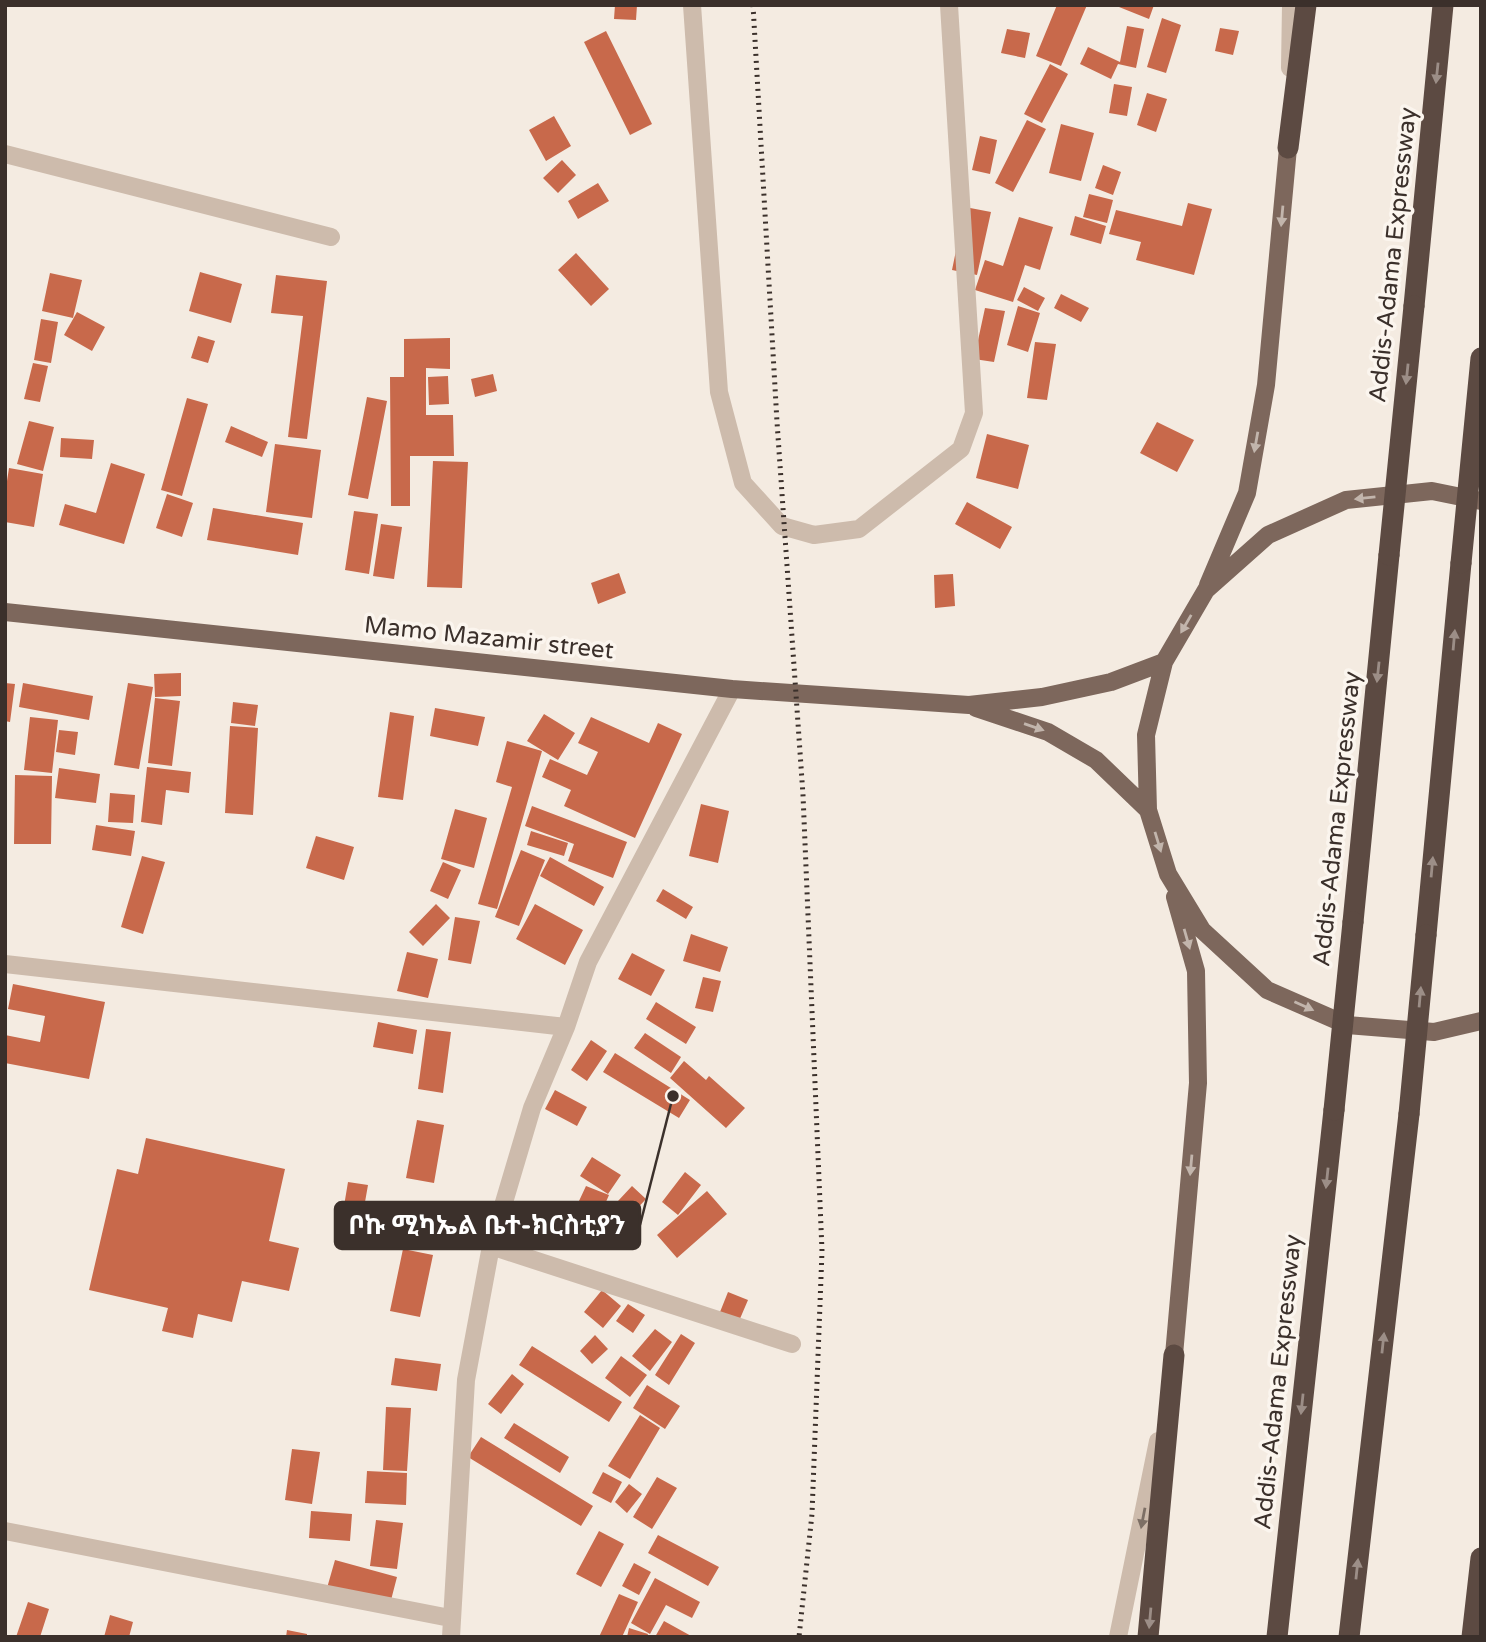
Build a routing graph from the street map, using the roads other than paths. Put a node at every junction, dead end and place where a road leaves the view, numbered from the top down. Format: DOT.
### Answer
graph roads {
  1 [pos="692,5"];
  2 [pos="949,5"];
  3 [pos="1291,5"];
  4 [pos="1306,5"];
  5 [pos="1443,5"];
  6 [pos="1289,148"];
  7 [pos="5,154"];
  8 [pos="331,237"];
  9 [pos="1481,358"];
  10 [pos="1481,501"];
  11 [pos="1206,590"];
  12 [pos="5,611"];
  13 [pos="1164,662"];
  14 [pos="732,688"];
  15 [pos="969,705"];
  16 [pos="1149,810"];
  17 [pos="1168,874"];
  18 [pos="5,964"];
  19 [pos="1481,1021"];
  20 [pos="566,1027"];
  21 [pos="491,1246"];
  22 [pos="792,1344"];
  23 [pos="1174,1355"];
  24 [pos="5,1531"];
  25 [pos="1481,1558"];
  26 [pos="450,1618"];
  27 [pos="451,1637"];
  28 [pos="1118,1637"];
  29 [pos="1148,1637"];
  30 [pos="1277,1637"];
  31 [pos="1349,1637"];
  32 [pos="1472,1637"];
  1 -- 2 [label="street"];
  3 -- 6 [label="street"];
  4 -- 6 [label="highway"];
  5 -- 30 [label="highway, Addis-Adama Expressway, one-way, bridge"];
  6 -- 11 [label="main road, one-way"];
  7 -- 8 [label="street"];
  31 -- 9 [label="highway, one-way, bridge"];
  10 -- 11 [label="main road, one-way"];
  11 -- 13 [label="main road, one-way"];
  12 -- 14 [label="main road, Mamo Mazamir street"];
  13 -- 15 [label="main road"];
  13 -- 16 [label="main road"];
  14 -- 15 [label="main road, Mamo Mazamir street"];
  14 -- 20 [label="street"];
  15 -- 16 [label="main road, one-way"];
  16 -- 17 [label="main road, one-way"];
  17 -- 19 [label="main road, one-way"];
  17 -- 23 [label="main road, one-way"];
  18 -- 20 [label="street"];
  20 -- 21 [label="street"];
  21 -- 22 [label="street"];
  21 -- 26 [label="street"];
  23 -- 28 [label="street, one-way"];
  23 -- 29 [label="highway, one-way"];
  24 -- 26 [label="street"];
  25 -- 32 [label="highway"];
  26 -- 27 [label="street"];
}
